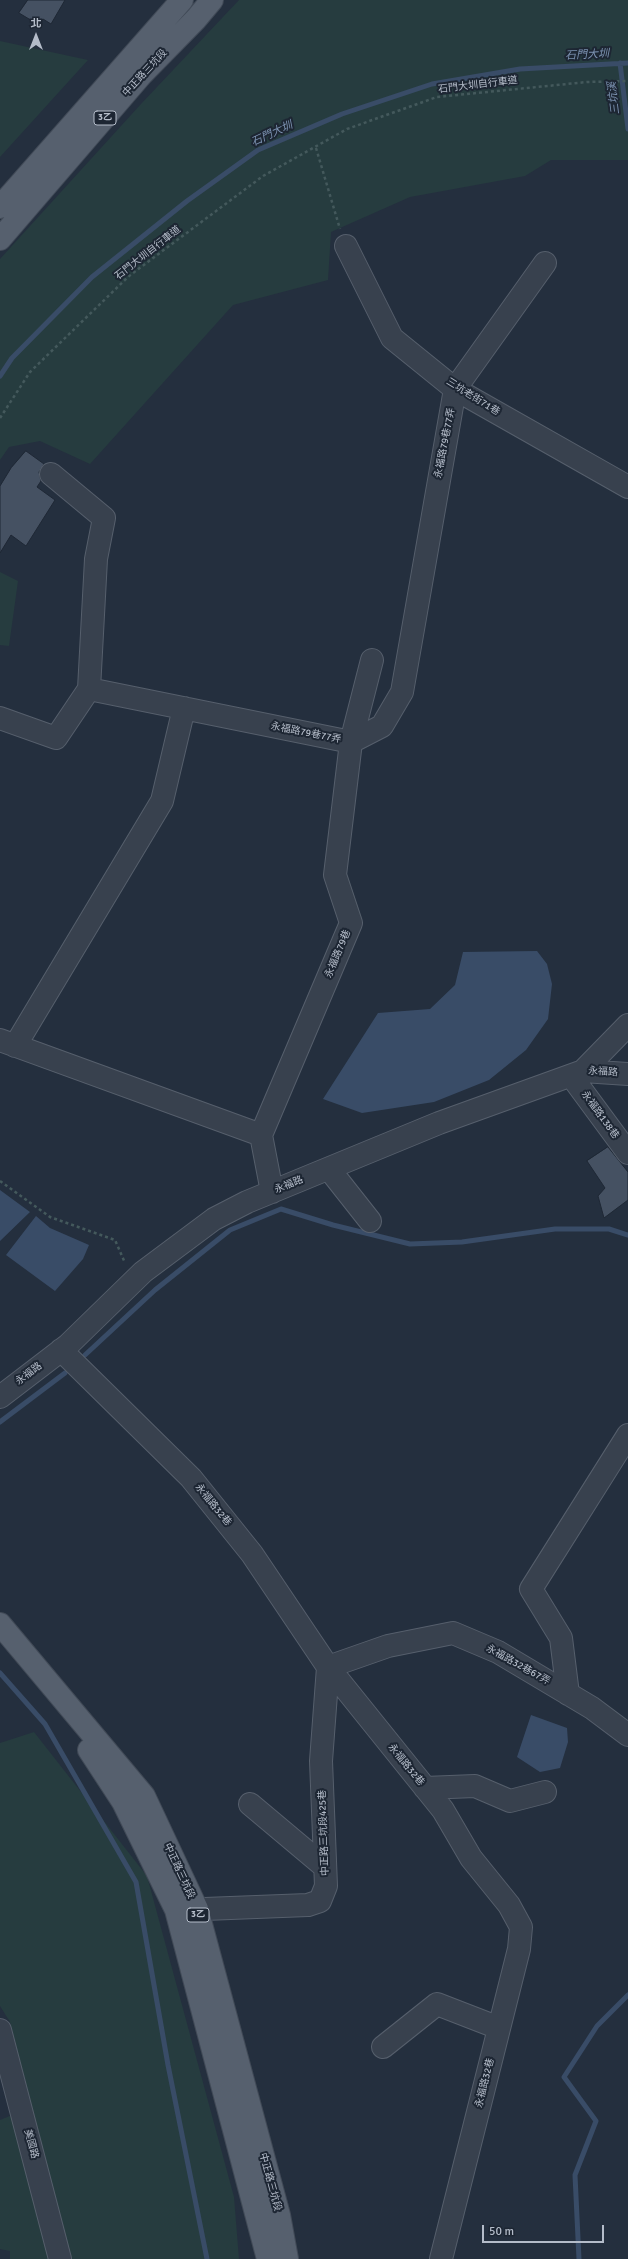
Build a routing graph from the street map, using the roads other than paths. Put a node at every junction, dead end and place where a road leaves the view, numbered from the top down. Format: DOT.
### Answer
graph roads {
  1 [pos="182,0"];
  2 [pos="212,0"];
  3 [pos="0,207"];
  4 [pos="0,238"];
  5 [pos="346,246"];
  6 [pos="545,263"];
  7 [pos="455,389"];
  8 [pos="52,474"];
  9 [pos="628,487"];
  10 [pos="372,660"];
  11 [pos="90,689"];
  12 [pos="184,708"];
  13 [pos="0,718"];
  14 [pos="351,742"];
  15 [pos="628,1024"];
  16 [pos="7,1043"];
  17 [pos="578,1074"];
  18 [pos="628,1074"];
  19 [pos="260,1135"];
  20 [pos="628,1153"];
  21 [pos="329,1169"];
  22 [pos="272,1192"];
  23 [pos="370,1221"];
  24 [pos="61,1350"];
  25 [pos="0,1397"];
  26 [pos="628,1435"];
  27 [pos="0,1624"];
  28 [pos="0,1648"];
  29 [pos="328,1667"];
  30 [pos="568,1694"];
  31 [pos="628,1735"];
  32 [pos="425,1788"];
  33 [pos="544,1792"];
  34 [pos="250,1804"];
  35 [pos="325,1867"];
  36 [pos="186,1909"];
  37 [pos="499,2028"];
  38 [pos="0,2030"];
  39 [pos="383,2047"];
  40 [pos="60,2259"];
  41 [pos="268,2259"];
  42 [pos="287,2259"];
  43 [pos="441,2259"];
  1 -- 3 [label="main road, 中正路三坑段 / 3乙"];
  2 -- 4 [label="main road, 中正路三坑段 / 3乙"];
  5 -- 7 [label="street, 三坑老街71巷"];
  6 -- 7 [label="street, 永福路79巷77弄"];
  7 -- 9 [label="street, 三坑老街71巷"];
  7 -- 14 [label="street, 永福路79巷77弄"];
  8 -- 11 [label="street"];
  10 -- 14 [label="street, 永福路79巷"];
  11 -- 12 [label="street, 永福路79巷77弄"];
  11 -- 13 [label="street"];
  12 -- 14 [label="street, 永福路79巷77弄"];
  12 -- 16 [label="street"];
  14 -- 19 [label="street, 永福路79巷"];
  15 -- 17 [label="street"];
  16 -- 19 [label="street"];
  17 -- 18 [label="street, 永福路"];
  17 -- 20 [label="street, 永福路138巷"];
  17 -- 21 [label="street, 永福路"];
  19 -- 22 [label="street"];
  21 -- 22 [label="street, 永福路"];
  21 -- 23 [label="street"];
  22 -- 24 [label="street, 永福路"];
  24 -- 25 [label="street, 永福路"];
  24 -- 29 [label="street, 永福路32巷"];
  26 -- 30 [label="street"];
  27 -- 36 [label="main road, 中正路三坑段 / 3乙"];
  28 -- 36 [label="main road, 中正路三坑段 / 3乙"];
  29 -- 30 [label="street, 永福路32巷67弄"];
  29 -- 32 [label="street, 永福路32巷"];
  29 -- 35 [label="street, 中正路三坑段425巷"];
  30 -- 31 [label="street, 永福路32巷67弄"];
  32 -- 33 [label="street"];
  32 -- 37 [label="street, 永福路32巷"];
  34 -- 35 [label="street"];
  35 -- 36 [label="street, 中正路三坑段425巷"];
  36 -- 41 [label="main road, 中正路三坑段 / 3乙"];
  36 -- 42 [label="main road, 中正路三坑段 / 3乙"];
  37 -- 39 [label="street"];
  37 -- 43 [label="street, 永福路32巷"];
  38 -- 40 [label="street, 美國路"];
}
